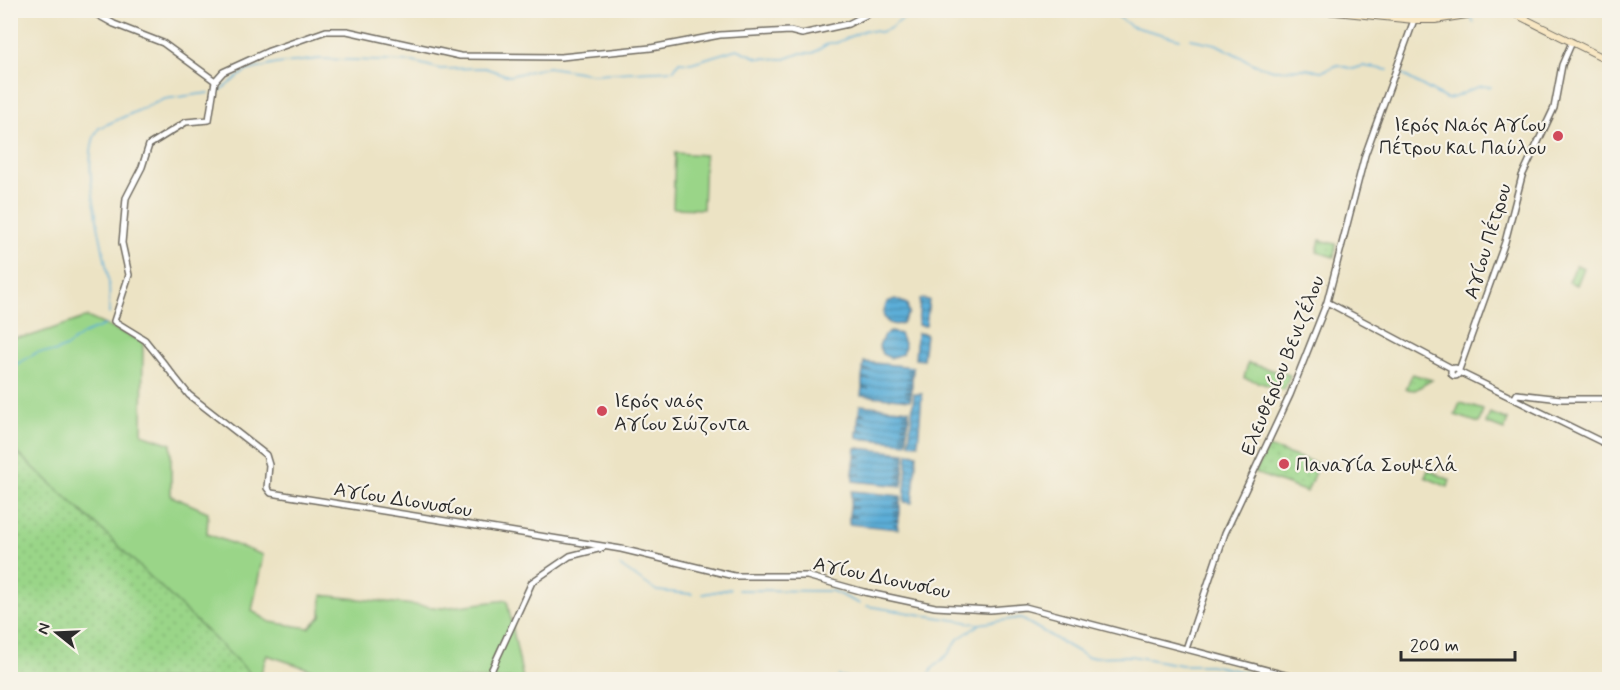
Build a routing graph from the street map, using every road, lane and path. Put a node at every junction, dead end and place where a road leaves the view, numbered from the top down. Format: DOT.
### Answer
graph roads {
  1 [pos="89,10"];
  2 [pos="876,10"];
  3 [pos="1316,10"];
  4 [pos="1498,10"];
  5 [pos="1508,10"];
  6 [pos="1486,11"];
  7 [pos="1515,13"];
  8 [pos="1414,20"];
  9 [pos="1572,42"];
  10 [pos="1610,61"];
  11 [pos="215,81"];
  12 [pos="1327,302"];
  13 [pos="1457,370"];
  14 [pos="1514,399"];
  15 [pos="1610,399"];
  16 [pos="1610,446"];
  17 [pos="577,543"];
  18 [pos="606,547"];
  19 [pos="580,553"];
  20 [pos="1186,649"];
  21 [pos="487,680"];
  22 [pos="1305,680"];
  1 -- 11 [label="street"];
  2 -- 11 [label="street"];
  3 -- 8 [label="main road"];
  4 -- 6 [label="main road"];
  5 -- 7 [label="main road"];
  6 -- 8 [label="main road"];
  7 -- 9 [label="main road"];
  8 -- 12 [label="street, Ελευθερίου Βενιζέλου"];
  9 -- 10 [label="main road"];
  9 -- 13 [label="street, Αγίου Πέτρου"];
  11 -- 17 [label="street, Αγίου Διονυσίου"];
  12 -- 13 [label="street"];
  12 -- 20 [label="street, Ελευθερίου Βενιζέλου"];
  13 -- 14 [label="street"];
  14 -- 15 [label="street"];
  14 -- 16 [label="street"];
  17 -- 18 [label="street, Αγίου Διονυσίου"];
  17 -- 19 [label="street"];
  18 -- 19 [label="street"];
  18 -- 20 [label="street, Αγίου Διονυσίου"];
  19 -- 21 [label="street"];
  20 -- 22 [label="street, Αγίου Διονυσίου"];
}
